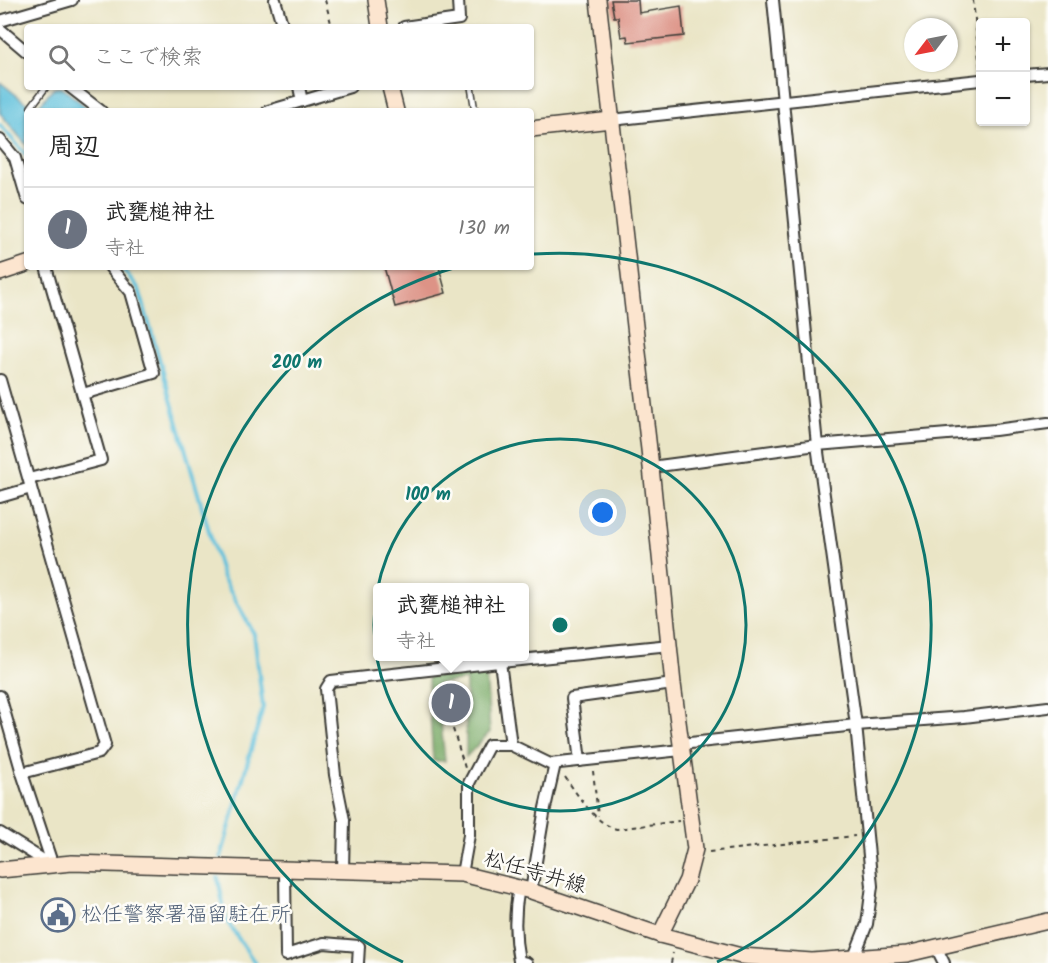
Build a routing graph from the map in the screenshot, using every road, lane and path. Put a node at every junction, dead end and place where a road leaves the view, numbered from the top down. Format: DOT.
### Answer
graph roads {
  1 [pos="72,0"];
  2 [pos="275,0"];
  3 [pos="325,0"];
  4 [pos="376,0"];
  5 [pos="458,0"];
  6 [pos="598,0"];
  7 [pos="773,0"];
  8 [pos="973,0"];
  9 [pos="0,21"];
  10 [pos="460,23"];
  11 [pos="280,24"];
  12 [pos="331,24"];
  13 [pos="380,24"];
  14 [pos="976,26"];
  15 [pos="0,29"];
  16 [pos="24,49"];
  17 [pos="1048,73"];
  18 [pos="1030,75"];
  19 [pos="976,81"];
  20 [pos="44,90"];
  21 [pos="74,90"];
  22 [pos="300,90"];
  23 [pos="340,90"];
  24 [pos="391,90"];
  25 [pos="472,90"];
  26 [pos="302,101"];
  27 [pos="783,102"];
  28 [pos="31,107"];
  29 [pos="97,108"];
  30 [pos="278,108"];
  31 [pos="395,108"];
  32 [pos="474,108"];
  33 [pos="611,120"];
  34 [pos="534,129"];
  35 [pos="0,140"];
  36 [pos="24,189"];
  37 [pos="24,265"];
  38 [pos="47,270"];
  39 [pos="113,270"];
  40 [pos="0,273"];
  41 [pos="0,380"];
  42 [pos="83,394"];
  43 [pos="1048,423"];
  44 [pos="817,444"];
  45 [pos="651,466"];
  46 [pos="30,484"];
  47 [pos="0,497"];
  48 [pos="670,645"];
  49 [pos="529,659"];
  50 [pos="510,661"];
  51 [pos="500,662"];
  52 [pos="673,684"];
  53 [pos="0,696"];
  54 [pos="1048,707"];
  55 [pos="856,725"];
  56 [pos="453,729"];
  57 [pos="511,745"];
  58 [pos="681,747"];
  59 [pos="586,760"];
  60 [pos="555,764"];
  61 [pos="22,773"];
  62 [pos="469,783"];
  63 [pos="598,818"];
  64 [pos="691,820"];
  65 [pos="0,833"];
  66 [pos="867,835"];
  67 [pos="694,854"];
  68 [pos="53,866"];
  69 [pos="0,870"];
  70 [pos="285,870"];
  71 [pos="343,872"];
  72 [pos="462,874"];
  73 [pos="525,889"];
  74 [pos="1048,921"];
  75 [pos="660,935"];
  76 [pos="936,947"];
  77 [pos="855,960"];
  78 [pos="521,962"];
  79 [pos="357,963"];
  80 [pos="944,963"];
  1 -- 9 [label="street"];
  2 -- 11 [label="street"];
  3 -- 12 [label="path"];
  4 -- 13 [label="street"];
  5 -- 10 [label="street"];
  6 -- 33 [label="street"];
  7 -- 27 [label="street"];
  8 -- 14 [label="path"];
  15 -- 16 [label="street"];
  17 -- 18 [label="street"];
  19 -- 27 [label="street"];
  20 -- 28 [label="lane"];
  21 -- 29 [label="street"];
  22 -- 26 [label="street"];
  23 -- 26 [label="street"];
  24 -- 31 [label="street"];
  25 -- 32 [label="lane"];
  26 -- 30 [label="street"];
  27 -- 33 [label="street"];
  27 -- 44 [label="street"];
  33 -- 34 [label="street"];
  33 -- 45 [label="street"];
  35 -- 36 [label="street"];
  37 -- 40 [label="street"];
  38 -- 42 [label="street"];
  39 -- 42 [label="street"];
  41 -- 46 [label="street"];
  42 -- 46 [label="street"];
  43 -- 44 [label="street"];
  44 -- 45 [label="street"];
  44 -- 55 [label="street"];
  45 -- 48 [label="street"];
  46 -- 47 [label="street"];
  46 -- 61 [label="street"];
  48 -- 49 [label="street"];
  48 -- 52 [label="street"];
  50 -- 51 [label="street"];
  51 -- 57 [label="street"];
  51 -- 71 [label="street"];
  52 -- 58 [label="street"];
  52 -- 59 [label="street"];
  53 -- 61 [label="street"];
  54 -- 55 [label="street"];
  55 -- 58 [label="street"];
  55 -- 66 [label="street"];
  56 -- 62 [label="path"];
  57 -- 60 [label="street"];
  57 -- 62 [label="street"];
  58 -- 59 [label="street"];
  58 -- 64 [label="street"];
  59 -- 60 [label="street"];
  59 -- 63 [label="path"];
  60 -- 63 [label="path"];
  60 -- 73 [label="street"];
  61 -- 68 [label="street"];
  62 -- 72 [label="street"];
  63 -- 64 [label="path"];
  64 -- 67 [label="street"];
  65 -- 68 [label="street"];
  66 -- 67 [label="path"];
  66 -- 77 [label="street"];
  67 -- 75 [label="street"];
  68 -- 69 [label="street, 松任寺井線"];
  68 -- 70 [label="street, 松任寺井線"];
  70 -- 71 [label="street, 松任寺井線"];
  70 -- 79 [label="street"];
  71 -- 72 [label="street, 松任寺井線"];
  72 -- 73 [label="street, 松任寺井線"];
  73 -- 75 [label="street, 松任寺井線"];
  73 -- 78 [label="street"];
  74 -- 76 [label="street, 松任寺井線"];
  75 -- 77 [label="street, 松任寺井線"];
  76 -- 77 [label="street, 松任寺井線"];
  76 -- 80 [label="street"];
}
